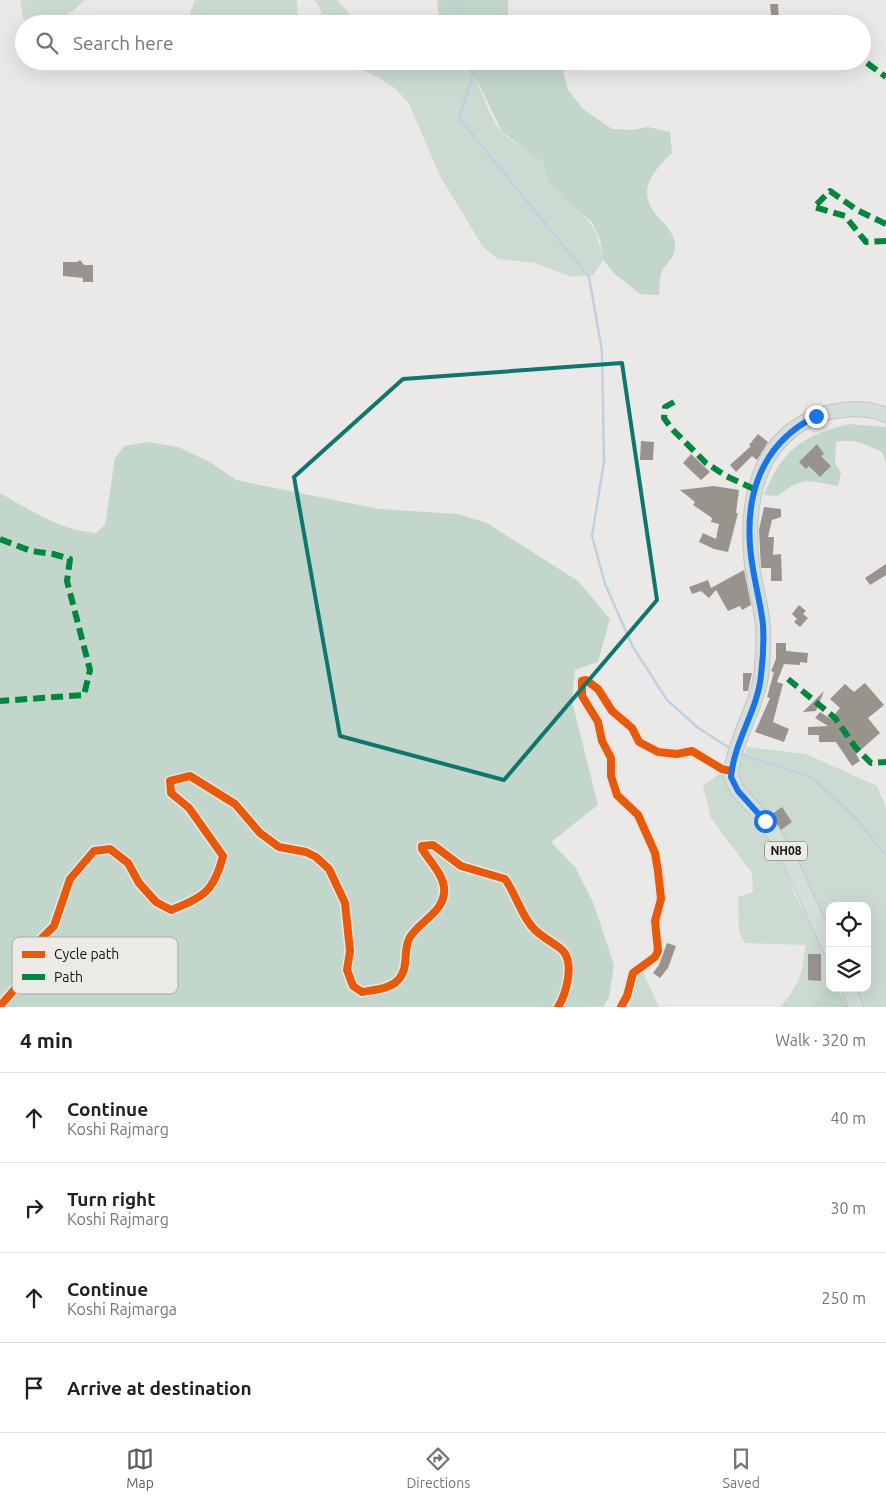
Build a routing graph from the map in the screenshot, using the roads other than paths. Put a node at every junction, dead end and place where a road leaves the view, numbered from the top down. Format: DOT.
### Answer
graph roads {
  1 [pos="886,415"];
  2 [pos="733,766"];
  3 [pos="43,937"];
  4 [pos="829,947"];
  5 [pos="12,992"];
  6 [pos="850,992"];
  7 [pos="0,1006"];
  8 [pos="558,1007"];
  9 [pos="621,1007"];
  10 [pos="856,1007"];
  1 -- 2 [label="main road"];
  2 -- 4 [label="main road, NH08"];
  2 -- 9 [label="street"];
  3 -- 8 [label="street"];
  5 -- 7 [label="street"];
  6 -- 10 [label="main road"];
}
